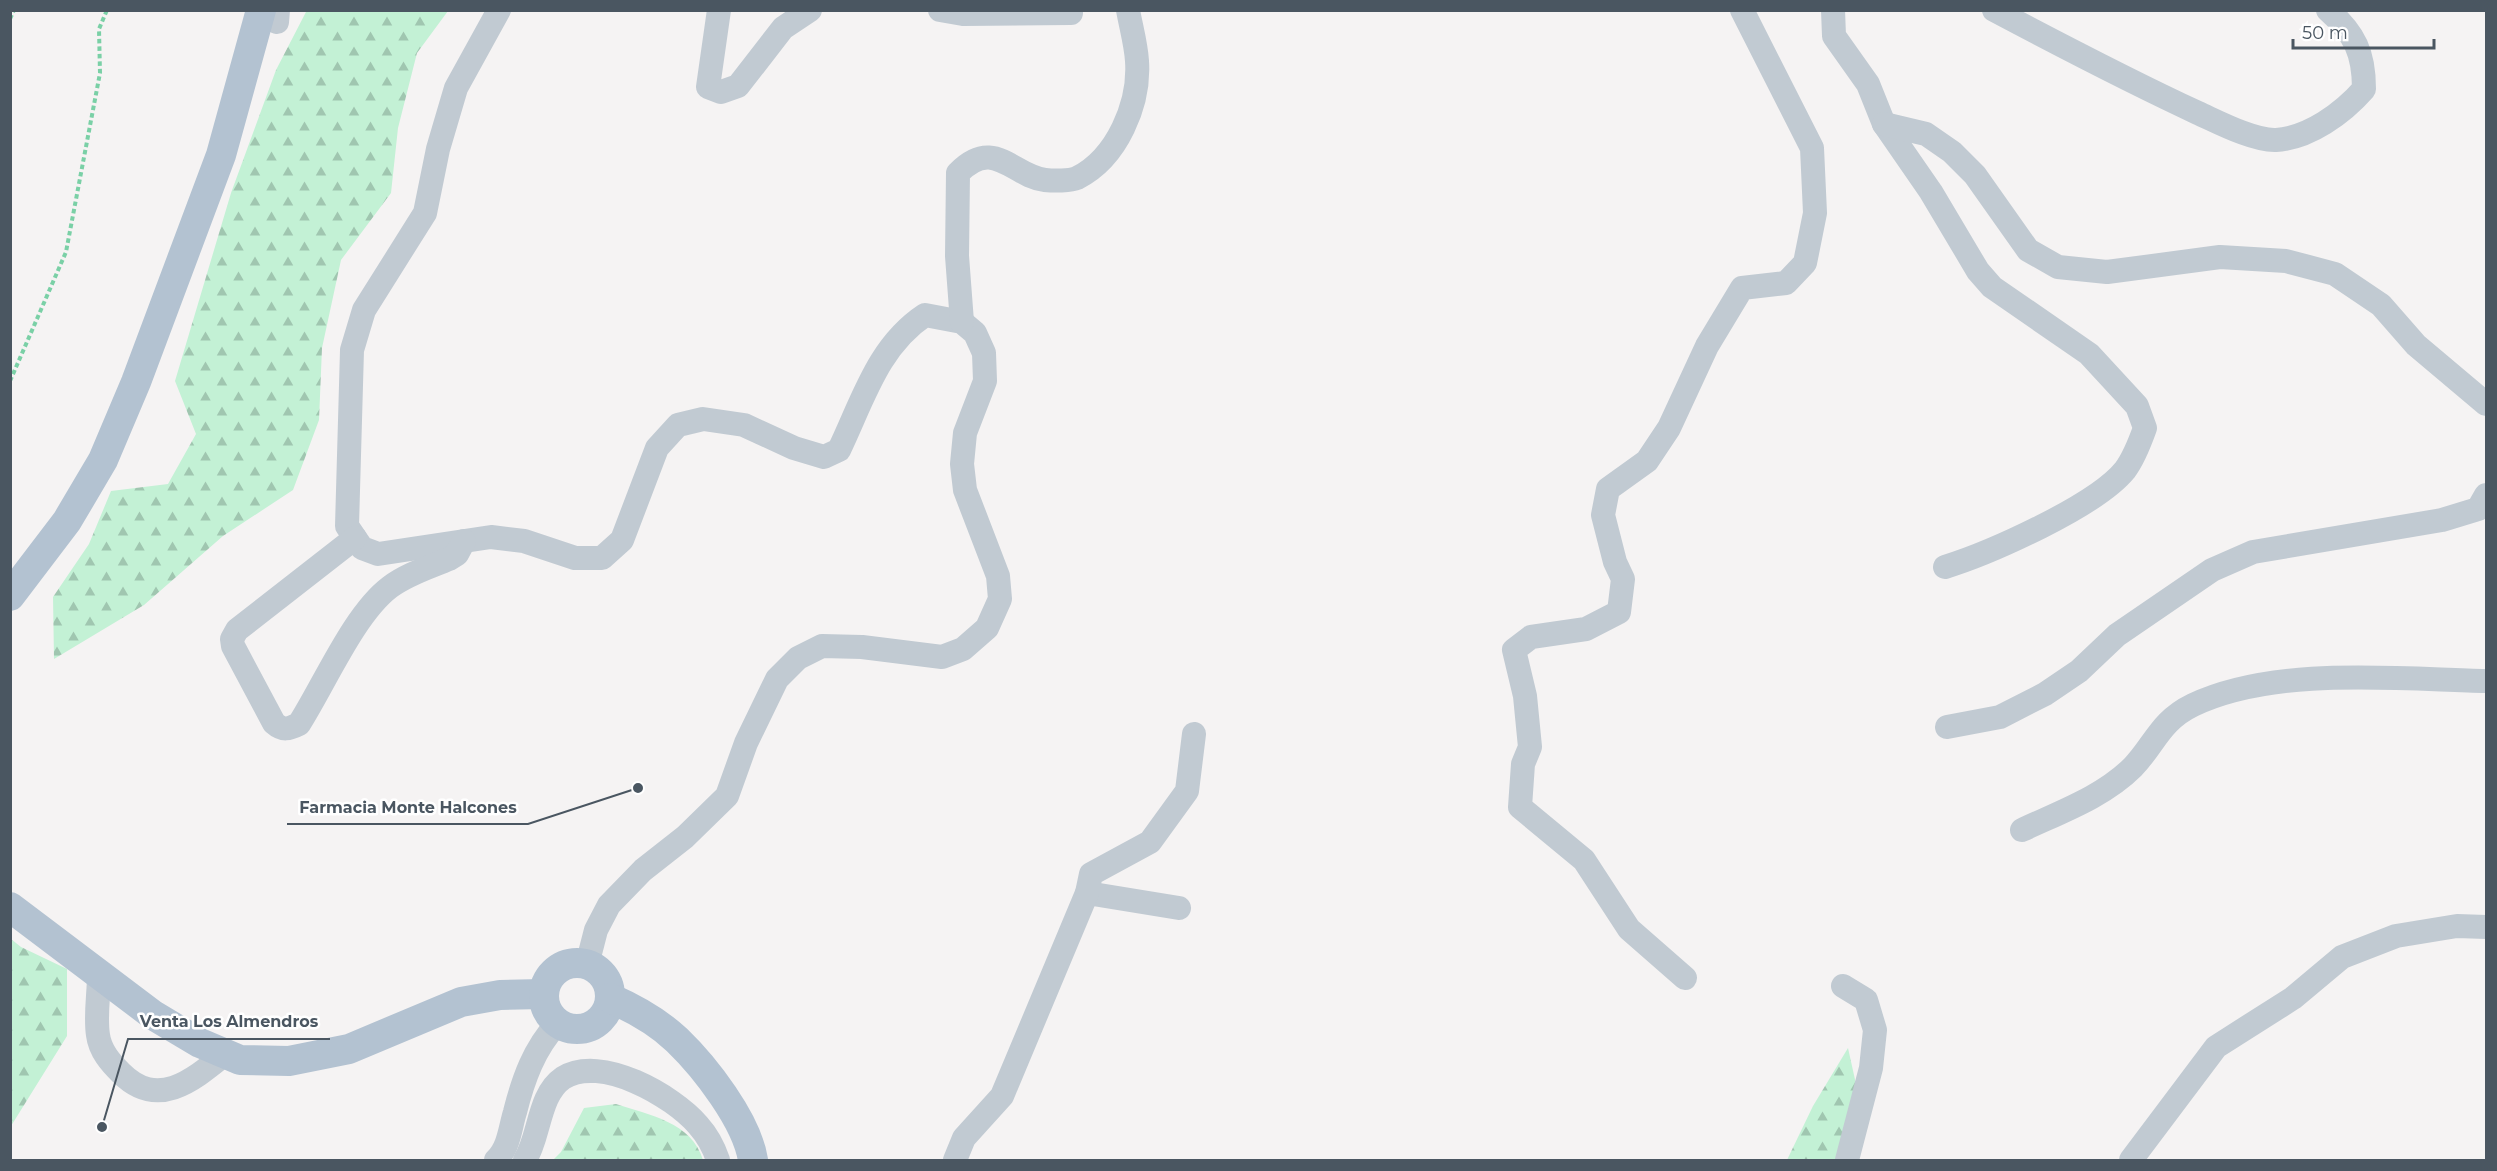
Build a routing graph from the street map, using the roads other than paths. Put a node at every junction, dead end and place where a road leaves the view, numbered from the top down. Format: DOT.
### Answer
graph roads {
  1 [pos="499,10"];
  2 [pos="719,10"];
  3 [pos="810,10"];
  4 [pos="940,10"];
  5 [pos="1128,10"];
  6 [pos="1742,10"];
  7 [pos="1833,10"];
  8 [pos="1994,10"];
  9 [pos="2328,10"];
  10 [pos="274,13"];
  11 [pos="1071,13"];
  12 [pos="1884,124"];
  13 [pos="962,322"];
  14 [pos="2487,404"];
  15 [pos="2487,495"];
  16 [pos="355,538"];
  17 [pos="464,541"];
  18 [pos="1945,567"];
  19 [pos="10,596"];
  20 [pos="2487,681"];
  21 [pos="1947,727"];
  22 [pos="1194,734"];
  23 [pos="2022,830"];
  24 [pos="1087,893"];
  25 [pos="10,907"];
  26 [pos="1179,908"];
  27 [pos="2487,927"];
  28 [pos="587,964"];
  29 [pos="99,975"];
  30 [pos="1685,978"];
  31 [pos="1844,986"];
  32 [pos="543,994"];
  33 [pos="609,998"];
  34 [pos="558,1023"];
  35 [pos="225,1054"];
  36 [pos="496,1161"];
  37 [pos="525,1161"];
  38 [pos="718,1161"];
  39 [pos="753,1161"];
  40 [pos="955,1161"];
  41 [pos="1847,1161"];
  42 [pos="2131,1161"];
  1 -- 16 [label="street"];
  2 -- 3 [label="street"];
  4 -- 11 [label="street"];
  5 -- 13 [label="street"];
  6 -- 30 [label="street"];
  7 -- 12 [label="street"];
  8 -- 9 [label="street"];
  10 -- 19 [label="main road"];
  12 -- 14 [label="street"];
  12 -- 18 [label="street"];
  13 -- 17 [label="street"];
  13 -- 28 [label="street"];
  15 -- 21 [label="street"];
  16 -- 17 [label="street"];
  16 -- 17 [label="street"];
  20 -- 23 [label="street"];
  22 -- 24 [label="street"];
  24 -- 26 [label="street"];
  24 -- 40 [label="street"];
  25 -- 29 [label="main road"];
  27 -- 42 [label="street"];
  28 -- 32 [label="main road"];
  28 -- 33 [label="main road"];
  29 -- 35 [label="main road"];
  29 -- 35 [label="street"];
  31 -- 41 [label="street"];
  32 -- 34 [label="main road"];
  32 -- 35 [label="main road"];
  33 -- 34 [label="main road"];
  33 -- 39 [label="main road"];
  34 -- 36 [label="street"];
  37 -- 38 [label="street"];
}
